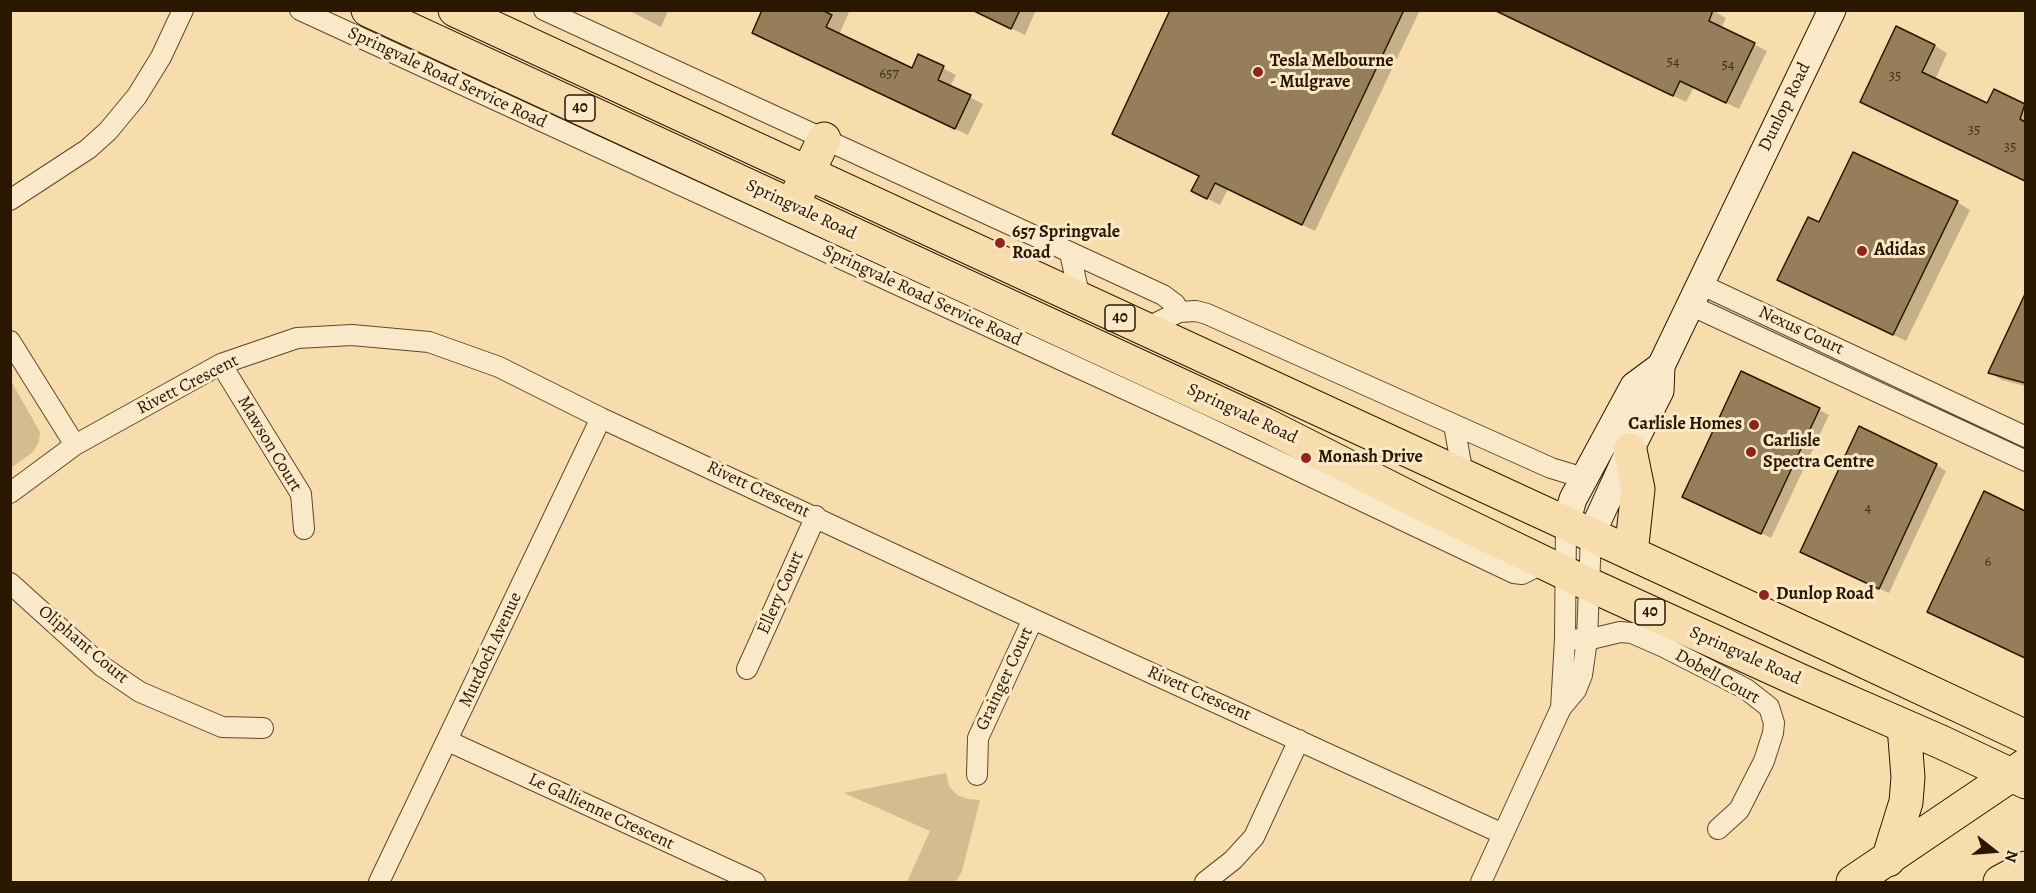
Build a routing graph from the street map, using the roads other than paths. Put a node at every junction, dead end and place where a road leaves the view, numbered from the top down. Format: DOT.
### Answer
graph roads {
  1 [pos="183,10"];
  2 [pos="300,10"];
  3 [pos="368,10"];
  4 [pos="455,10"];
  5 [pos="544,10"];
  6 [pos="1832,10"];
  7 [pos="824,139"];
  8 [pos="647,154"];
  9 [pos="807,173"];
  10 [pos="10,200"];
  11 [pos="792,206"];
  12 [pos="1070,253"];
  13 [pos="1695,294"];
  14 [pos="1080,299"];
  15 [pos="1179,312"];
  16 [pos="1144,329"];
  17 [pos="10,341"];
  18 [pos="221,364"];
  19 [pos="1219,364"];
  20 [pos="1661,366"];
  21 [pos="1901,379"];
  22 [pos="1892,398"];
  23 [pos="1960,406"];
  24 [pos="1200,409"];
  25 [pos="601,418"];
  26 [pos="1454,425"];
  27 [pos="1951,426"];
  28 [pos="2025,437"];
  29 [pos="75,445"];
  30 [pos="1630,450"];
  31 [pos="2025,461"];
  32 [pos="1463,475"];
  33 [pos="1584,478"];
  34 [pos="10,493"];
  35 [pos="816,516"];
  36 [pos="304,529"];
  37 [pos="1579,529"];
  38 [pos="1631,553"];
  39 [pos="1564,572"];
  40 [pos="10,583"];
  41 [pos="1033,619"];
  42 [pos="1565,639"];
  43 [pos="1587,640"];
  44 [pos="747,669"];
  45 [pos="1561,708"];
  46 [pos="1904,726"];
  47 [pos="262,728"];
  48 [pos="2025,737"];
  49 [pos="1299,740"];
  50 [pos="448,741"];
  51 [pos="2020,774"];
  52 [pos="977,775"];
  53 [pos="1718,829"];
  54 [pos="1503,834"];
  55 [pos="1888,860"];
  56 [pos="2025,868"];
  57 [pos="379,882"];
  58 [pos="755,882"];
  59 [pos="1205,882"];
  60 [pos="1480,882"];
  61 [pos="1853,882"];
  62 [pos="2000,882"];
  1 -- 10 [label="street"];
  2 -- 8 [label="street, Springvale Road Service Road"];
  3 -- 8 [label="highway, Springvale Road / 40"];
  4 -- 9 [label="highway, Springvale Road / 40"];
  5 -- 7 [label="street"];
  6 -- 13 [label="street, Dunlop Road"];
  7 -- 9 [label="highway"];
  7 -- 12 [label="street"];
  8 -- 11 [label="highway, Springvale Road / 40"];
  8 -- 24 [label="street, Springvale Road Service Road"];
  9 -- 11 [label="highway"];
  9 -- 14 [label="highway, Springvale Road / 40"];
  11 -- 24 [label="highway, Springvale Road / 40"];
  12 -- 14 [label="street"];
  12 -- 15 [label="street"];
  13 -- 20 [label="street, Dunlop Road"];
  13 -- 21 [label="street, Nexus Court"];
  13 -- 22 [label="street, Nexus Court"];
  14 -- 16 [label="highway, Springvale Road / 40"];
  15 -- 16 [label="street"];
  15 -- 26 [label="street"];
  16 -- 19 [label="highway, Springvale Road / 40"];
  17 -- 29 [label="street"];
  18 -- 25 [label="street, Rivett Crescent"];
  18 -- 29 [label="street, Rivett Crescent"];
  18 -- 36 [label="street, Mawson Court"];
  19 -- 24 [label="highway"];
  19 -- 32 [label="highway, Springvale Road / 40"];
  20 -- 30 [label="street, Dunlop Road"];
  20 -- 33 [label="street, Dunlop Road"];
  21 -- 22 [label="street"];
  21 -- 23 [label="street, Nexus Court"];
  22 -- 27 [label="street, Nexus Court"];
  23 -- 27 [label="street"];
  23 -- 28 [label="street, Nexus Court"];
  24 -- 39 [label="highway, Springvale Road / 40"];
  25 -- 35 [label="street, Rivett Crescent"];
  25 -- 50 [label="street, Murdoch Avenue"];
  26 -- 32 [label="street"];
  26 -- 33 [label="street"];
  27 -- 31 [label="street, Nexus Court"];
  29 -- 34 [label="street, Rivett Crescent"];
  30 -- 37 [label="street, Dunlop Road"];
  30 -- 38 [label="highway"];
  32 -- 37 [label="highway, Springvale Road / 40"];
  33 -- 37 [label="street, Dunlop Road"];
  35 -- 41 [label="street, Rivett Crescent"];
  35 -- 44 [label="street, Ellery Court"];
  37 -- 38 [label="highway, Springvale Road / 40"];
  37 -- 39 [label="street"];
  37 -- 39 [label="street"];
  38 -- 48 [label="highway, Springvale Road / 40"];
  39 -- 42 [label="street"];
  39 -- 43 [label="street"];
  39 -- 46 [label="highway, Springvale Road / 40"];
  40 -- 47 [label="street, Oliphant Court"];
  41 -- 49 [label="street, Rivett Crescent"];
  41 -- 52 [label="street, Grainger Court"];
  42 -- 43 [label="street, Dobell Court"];
  42 -- 45 [label="street"];
  43 -- 45 [label="street"];
  43 -- 53 [label="street, Dobell Court"];
  45 -- 54 [label="street"];
  46 -- 51 [label="highway, Springvale Road / 40"];
  46 -- 55 [label="highway"];
  49 -- 54 [label="street, Rivett Crescent"];
  49 -- 59 [label="street"];
  50 -- 57 [label="street, Murdoch Avenue"];
  50 -- 58 [label="street, Le Gallienne Crescent"];
  51 -- 55 [label="highway"];
  54 -- 60 [label="street"];
  55 -- 61 [label="highway"];
  56 -- 62 [label="highway"];
}
